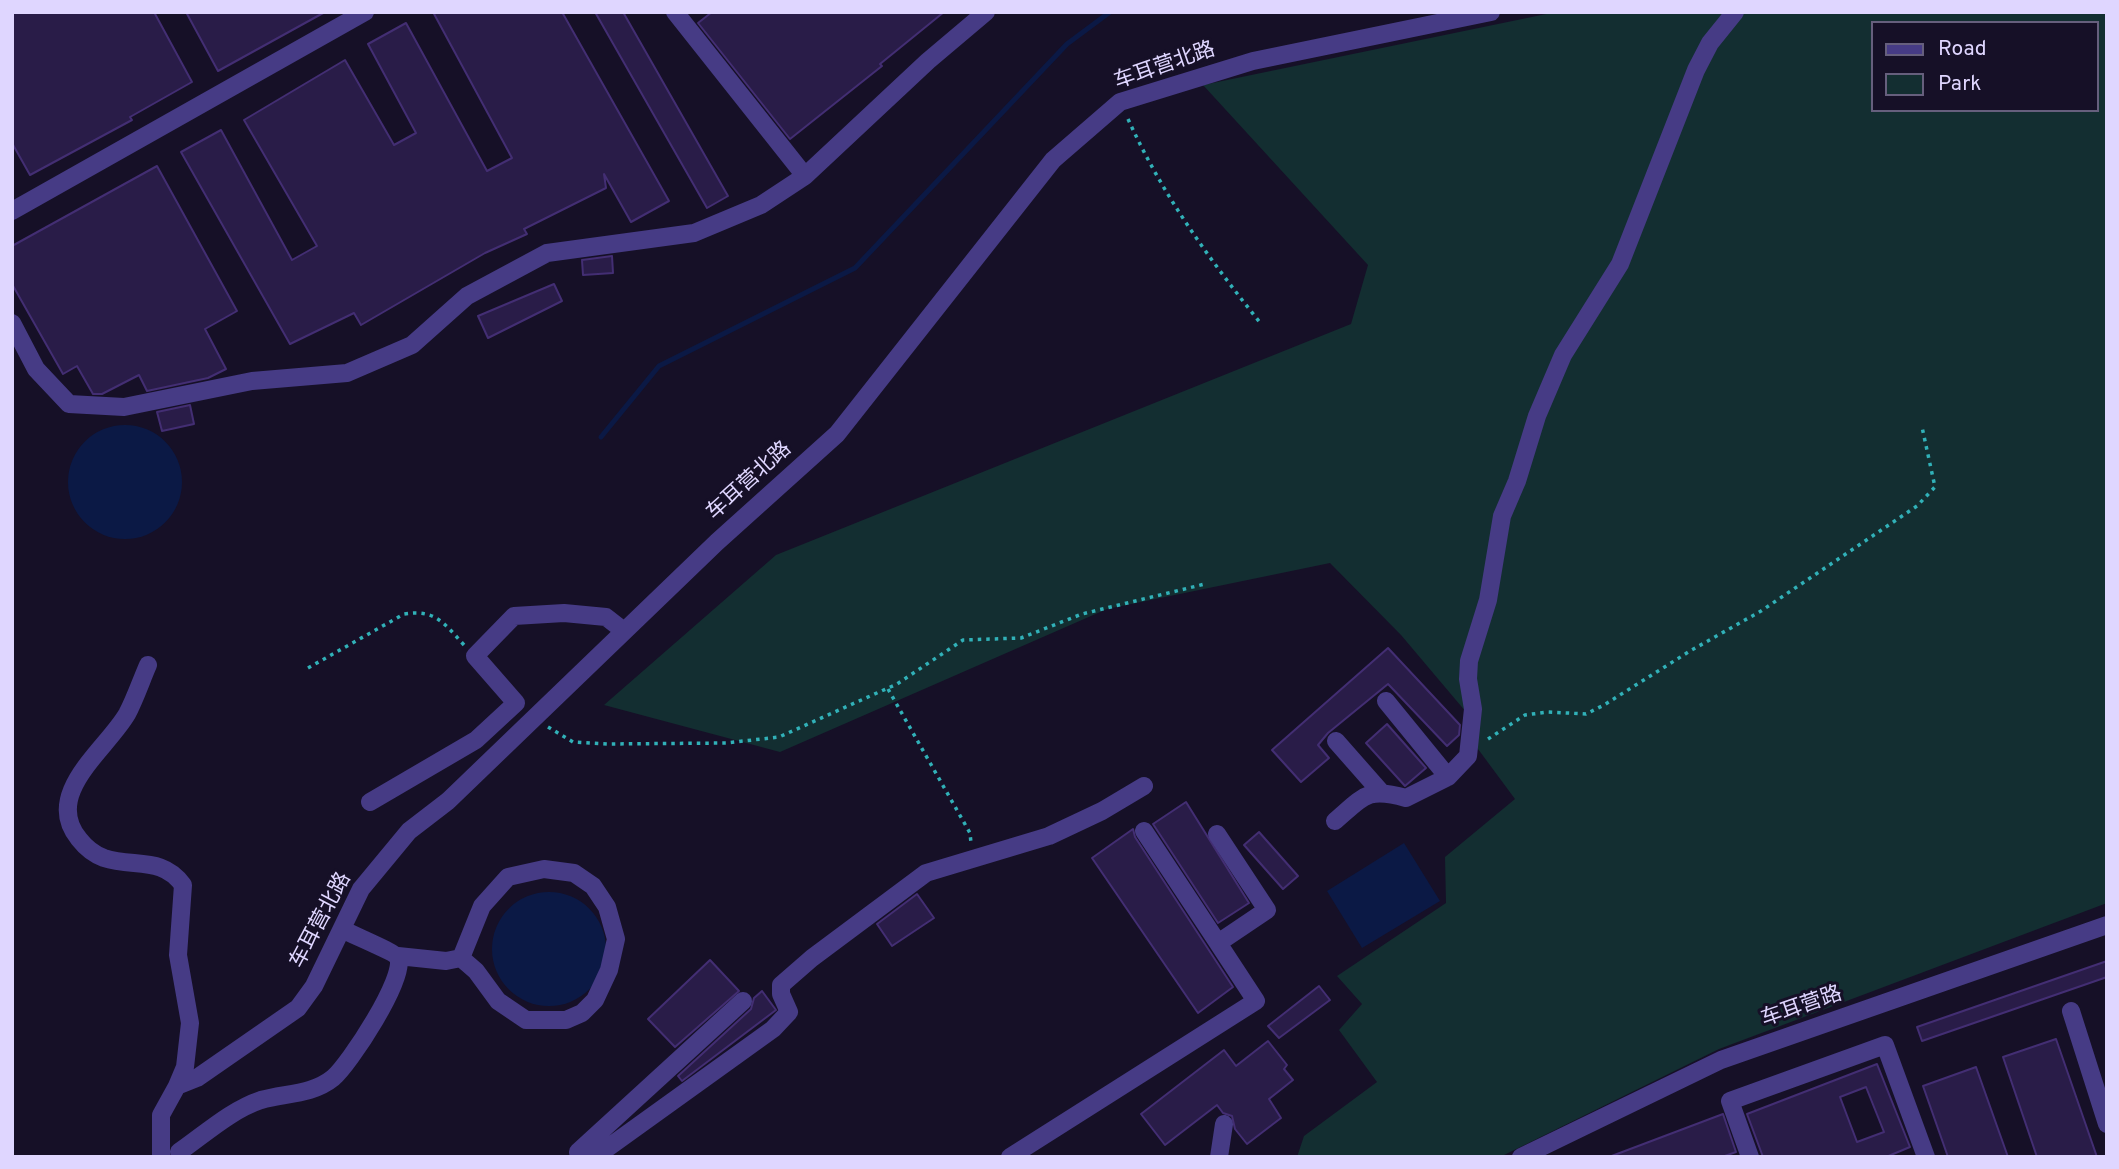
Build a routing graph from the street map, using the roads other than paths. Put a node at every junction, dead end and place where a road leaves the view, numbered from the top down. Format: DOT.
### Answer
graph roads {
  1 [pos="365,12"];
  2 [pos="674,12"];
  3 [pos="986,12"];
  4 [pos="1491,12"];
  5 [pos="1735,12"];
  6 [pos="805,176"];
  7 [pos="12,211"];
  8 [pos="12,323"];
  9 [pos="624,631"];
  10 [pos="148,665"];
  11 [pos="1386,701"];
  12 [pos="1336,741"];
  13 [pos="1448,776"];
  14 [pos="1144,786"];
  15 [pos="1380,791"];
  16 [pos="370,802"];
  17 [pos="1335,821"];
  18 [pos="1144,831"];
  19 [pos="1217,834"];
  20 [pos="2107,925"];
  21 [pos="342,929"];
  22 [pos="1218,943"];
  23 [pos="398,957"];
  24 [pos="461,958"];
  25 [pos="743,1001"];
  26 [pos="2071,1012"];
  27 [pos="177,1086"];
  28 [pos="1224,1124"];
  29 [pos="2107,1124"];
  30 [pos="179,1152"];
  31 [pos="162,1157"];
  32 [pos="579,1157"];
  33 [pos="595,1157"];
  34 [pos="1010,1157"];
  35 [pos="1219,1157"];
  36 [pos="1521,1157"];
  37 [pos="1750,1157"];
  38 [pos="1926,1157"];
  1 -- 7 [label="street"];
  2 -- 6 [label="street"];
  3 -- 6 [label="street"];
  4 -- 9 [label="street, 车耳营北路"];
  5 -- 13 [label="street"];
  6 -- 8 [label="street"];
  9 -- 16 [label="street"];
  9 -- 21 [label="street, 车耳营北路"];
  10 -- 27 [label="street"];
  11 -- 13 [label="street"];
  12 -- 15 [label="street"];
  13 -- 15 [label="street"];
  14 -- 33 [label="street"];
  15 -- 17 [label="street"];
  18 -- 22 [label="street"];
  19 -- 22 [label="street"];
  20 -- 36 [label="street, 车耳营路"];
  21 -- 23 [label="street"];
  21 -- 27 [label="street, 车耳营北路"];
  22 -- 34 [label="street"];
  23 -- 24 [label="street"];
  23 -- 30 [label="street"];
  24 -- 24 [label="street"];
  25 -- 32 [label="street"];
  26 -- 29 [label="street"];
  27 -- 31 [label="street"];
  28 -- 35 [label="street"];
  37 -- 38 [label="street"];
}
